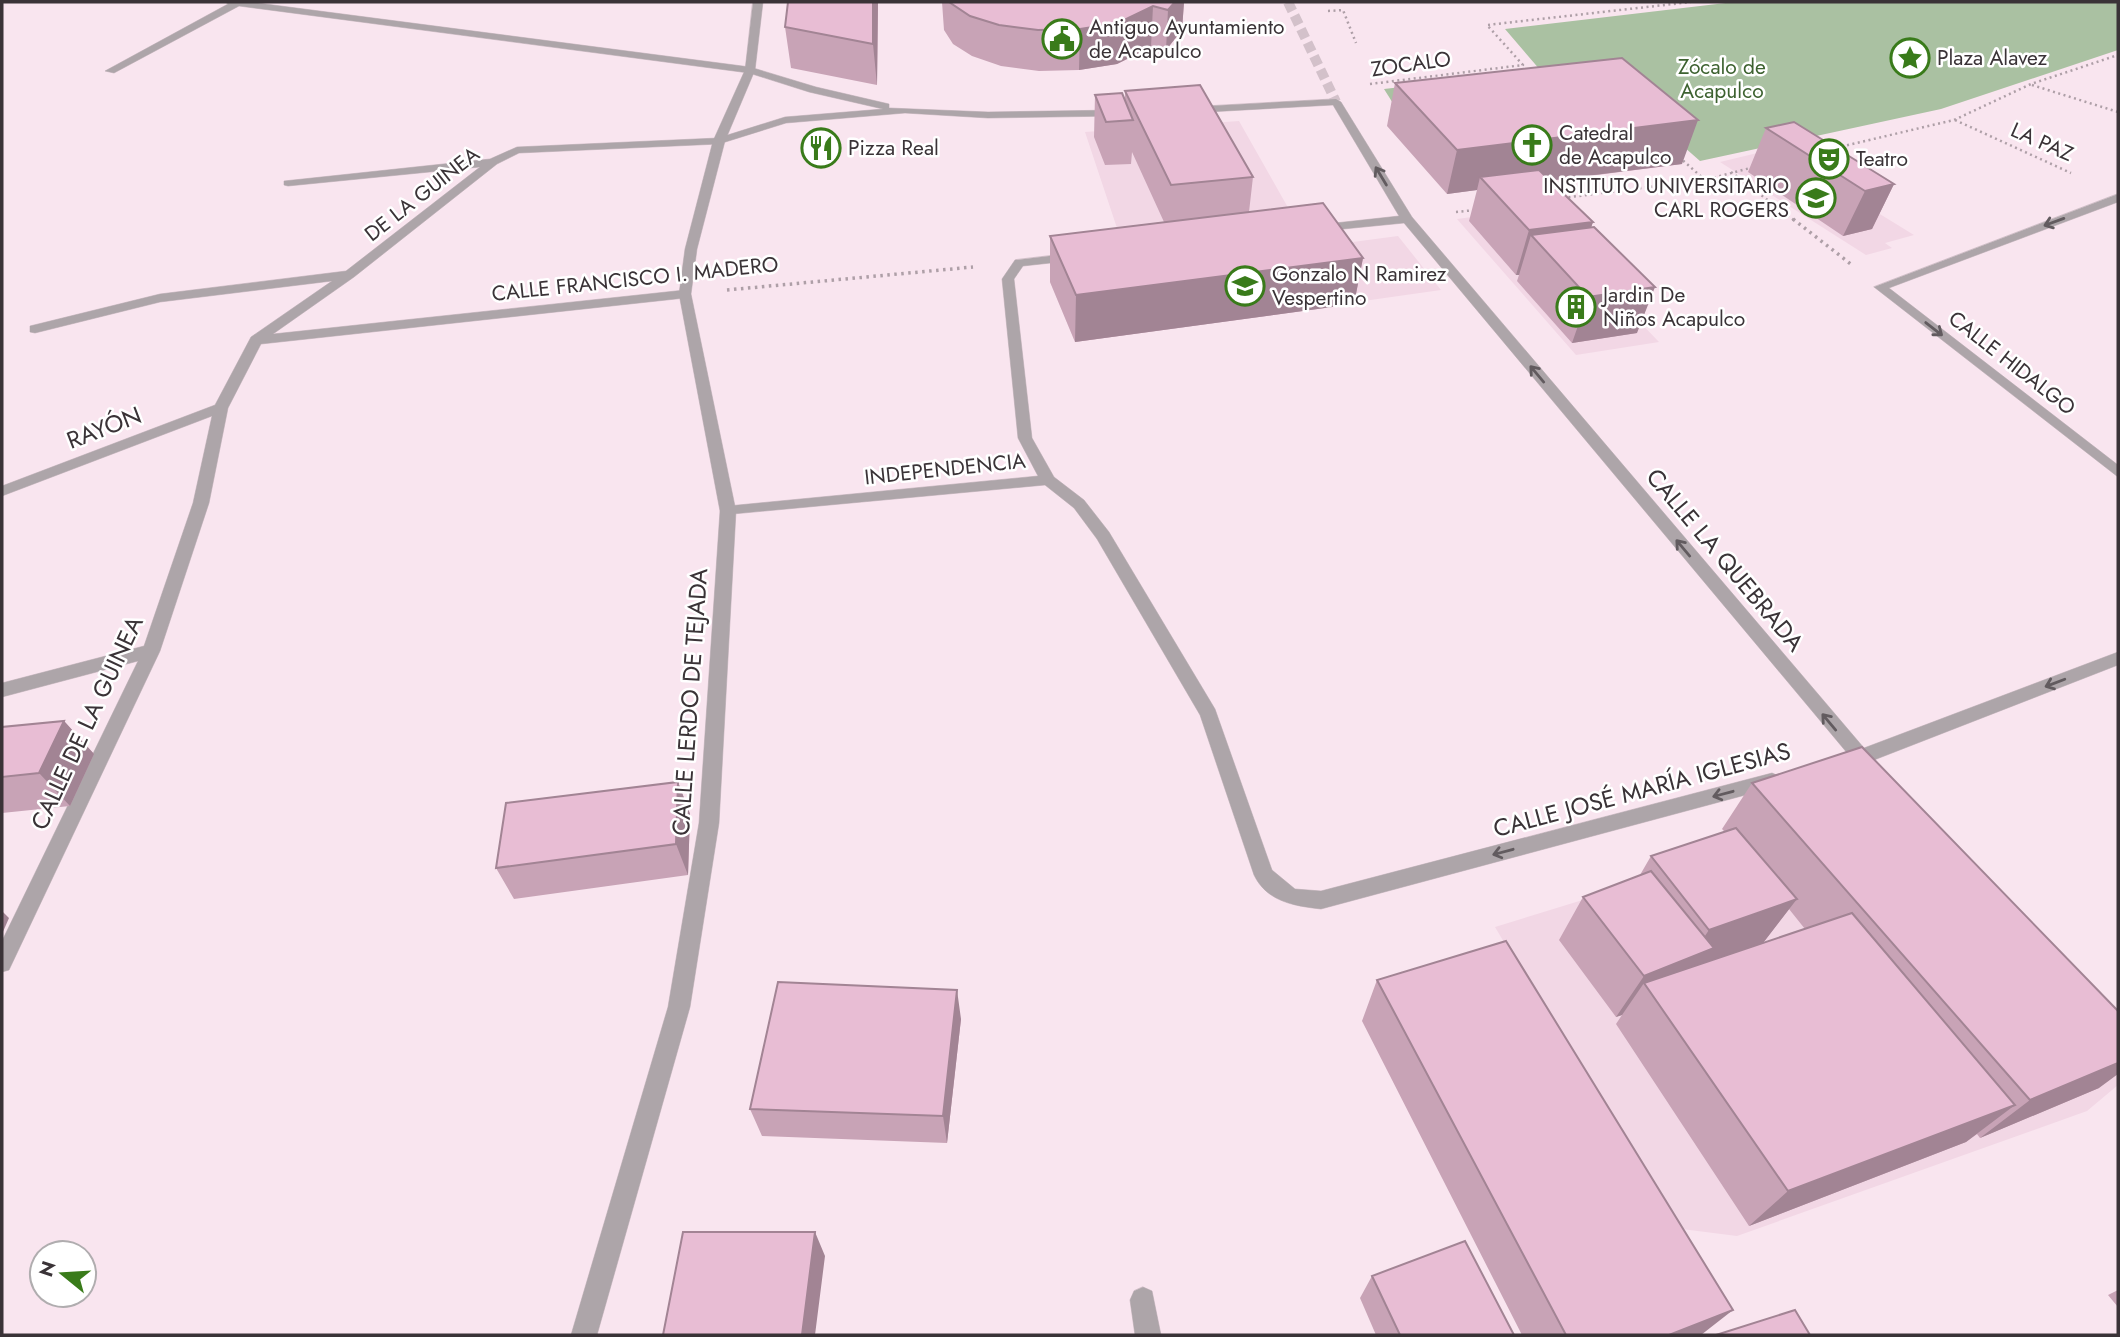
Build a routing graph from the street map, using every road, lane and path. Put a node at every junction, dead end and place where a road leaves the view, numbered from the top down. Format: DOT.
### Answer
graph roads {
  1 [pos="230,2"];
  2 [pos="758,2"];
  3 [pos="1691,2"];
  4 [pos="238,3"];
  5 [pos="1678,3"];
  6 [pos="1328,11"];
  7 [pos="1356,43"];
  8 [pos="2118,55"];
  9 [pos="750,70"];
  10 [pos="110,71"];
  11 [pos="2031,84"];
  12 [pos="1368,93"];
  13 [pos="905,110"];
  14 [pos="1173,111"];
  15 [pos="2118,112"];
  16 [pos="1133,113"];
  17 [pos="1954,120"];
  18 [pos="719,141"];
  19 [pos="1823,151"];
  20 [pos="1674,152"];
  21 [pos="493,162"];
  22 [pos="1757,166"];
  23 [pos="1731,172"];
  24 [pos="2080,177"];
  25 [pos="1705,180"];
  26 [pos="288,183"];
  27 [pos="2118,198"];
  28 [pos="1556,200"];
  29 [pos="1488,208"];
  30 [pos="1406,219"];
  31 [pos="1310,230"];
  32 [pos="1088,255"];
  33 [pos="1019,263"];
  34 [pos="350,274"];
  35 [pos="1880,287"];
  36 [pos="685,294"];
  37 [pos="35,329"];
  38 [pos="256,340"];
  39 [pos="221,408"];
  40 [pos="2118,472"];
  41 [pos="1048,480"];
  42 [pos="2,491"];
  43 [pos="728,511"];
  44 [pos="151,652"];
  45 [pos="2118,658"];
  46 [pos="2,691"];
  47 [pos="1860,758"];
  48 [pos="1833,765"];
  49 [pos="1793,776"];
  50 [pos="1880,778"];
  51 [pos="2,963"];
  52 [pos="1143,1300"];
  53 [pos="584,1335"];
  54 [pos="1148,1335"];
  1 -- 4 [label="street"];
  2 -- 9 [label="street, CALLE LERDO DE TEJADA"];
  3 -- 5 [label="path, ZOCALO"];
  4 -- 9 [label="street"];
  4 -- 10 [label="street"];
  5 -- 12 [label="path, ZOCALO"];
  6 -- 7 [label="path"];
  8 -- 11 [label="path"];
  9 -- 13 [label="street"];
  9 -- 18 [label="street, CALLE LERDO DE TEJADA"];
  11 -- 15 [label="path"];
  11 -- 17 [label="path"];
  13 -- 16 [label="street"];
  13 -- 18 [label="street, DE LA GUINEA"];
  30 -- 14 [label="street, CALLE LA QUEBRADA, one-way"];
  17 -- 19 [label="path"];
  17 -- 24 [label="path, LA PAZ"];
  18 -- 21 [label="street, DE LA GUINEA"];
  18 -- 36 [label="street, CALLE LERDO DE TEJADA"];
  20 -- 25 [label="path"];
  21 -- 26 [label="street"];
  21 -- 34 [label="street, DE LA GUINEA"];
  22 -- 23 [label="path"];
  23 -- 25 [label="path"];
  23 -- 35 [label="path"];
  25 -- 28 [label="path"];
  27 -- 35 [label="street, one-way"];
  29 -- 30 [label="path"];
  30 -- 31 [label="street"];
  47 -- 30 [label="street, CALLE LA QUEBRADA, one-way"];
  32 -- 33 [label="street"];
  33 -- 36 [label="path, CALLE FRANCISCO I. MADERO"];
  33 -- 41 [label="street, INDEPENDENCIA"];
  34 -- 37 [label="street"];
  34 -- 38 [label="street, DE LA GUINEA"];
  35 -- 40 [label="street, CALLE HIDALGO, one-way"];
  36 -- 38 [label="street, CALLE FRANCISCO I. MADERO"];
  36 -- 43 [label="street, CALLE LERDO DE TEJADA"];
  38 -- 39 [label="street, CALLE DE LA GUINEA"];
  39 -- 42 [label="street, RAYÓN"];
  39 -- 44 [label="street, CALLE DE LA GUINEA"];
  41 -- 43 [label="street, INDEPENDENCIA"];
  49 -- 41 [label="street, CALLE JOSÉ MARÍA IGLESIAS, one-way"];
  43 -- 53 [label="street, CALLE LERDO DE TEJADA"];
  44 -- 46 [label="street"];
  44 -- 51 [label="street, CALLE DE LA GUINEA"];
  45 -- 47 [label="street, one-way"];
  47 -- 48 [label="street"];
  47 -- 50 [label="street, CALLE LA QUEBRADA"];
  52 -- 54 [label="street"];
}
